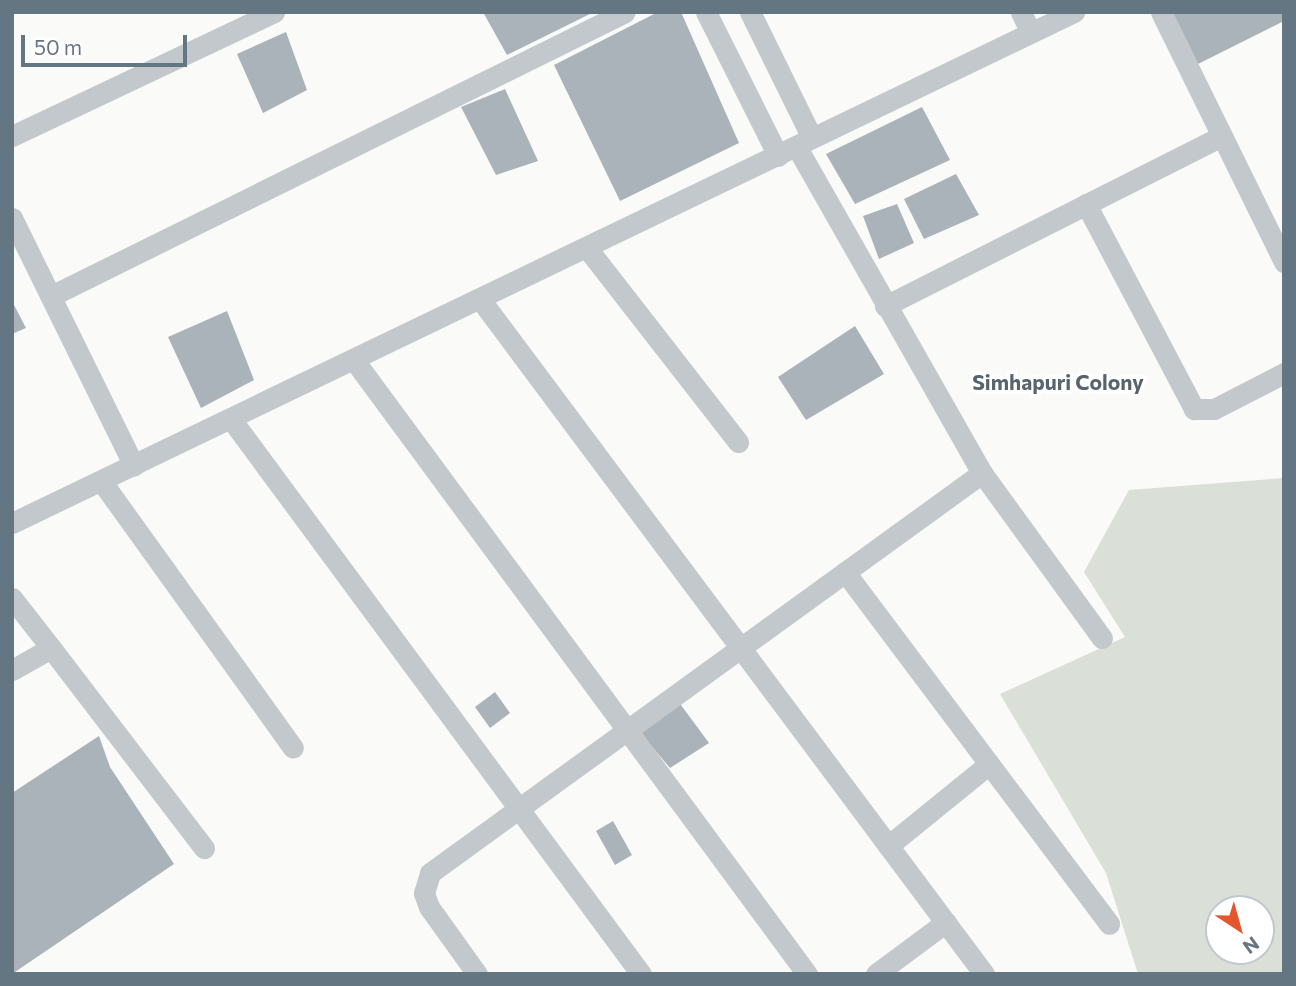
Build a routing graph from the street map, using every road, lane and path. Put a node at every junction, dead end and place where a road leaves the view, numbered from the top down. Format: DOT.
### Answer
graph roads {
  1 [pos="274,12"];
  2 [pos="625,12"];
  3 [pos="706,12"];
  4 [pos="750,12"];
  5 [pos="1021,12"];
  6 [pos="1074,12"];
  7 [pos="1161,12"];
  8 [pos="252,17"];
  9 [pos="1031,33"];
  10 [pos="12,136"];
  11 [pos="1222,136"];
  12 [pos="796,147"];
  13 [pos="1086,204"];
  14 [pos="12,218"];
  15 [pos="587,247"];
  16 [pos="1284,261"];
  17 [pos="51,296"];
  18 [pos="480,299"];
  19 [pos="885,306"];
  20 [pos="354,360"];
  21 [pos="1284,373"];
  22 [pos="231,419"];
  23 [pos="738,442"];
  24 [pos="134,466"];
  25 [pos="982,473"];
  26 [pos="102,482"];
  27 [pos="12,523"];
  28 [pos="845,572"];
  29 [pos="12,598"];
  30 [pos="1102,638"];
  31 [pos="51,648"];
  32 [pos="741,649"];
  33 [pos="12,670"];
  34 [pos="627,730"];
  35 [pos="293,748"];
  36 [pos="989,764"];
  37 [pos="519,808"];
  38 [pos="888,846"];
  39 [pos="204,848"];
  40 [pos="946,922"];
  41 [pos="1109,924"];
  42 [pos="477,974"];
  43 [pos="641,974"];
  44 [pos="807,974"];
  45 [pos="876,974"];
  46 [pos="984,974"];
  1 -- 8 [label="street"];
  2 -- 17 [label="street"];
  3 -- 12 [label="street"];
  4 -- 12 [label="street"];
  5 -- 9 [label="street"];
  6 -- 9 [label="street"];
  7 -- 11 [label="street"];
  8 -- 10 [label="street"];
  9 -- 12 [label="street"];
  11 -- 13 [label="street"];
  11 -- 16 [label="street"];
  12 -- 15 [label="street"];
  12 -- 19 [label="street"];
  13 -- 19 [label="street"];
  13 -- 21 [label="street"];
  14 -- 17 [label="street"];
  15 -- 18 [label="street"];
  15 -- 23 [label="street"];
  17 -- 24 [label="street"];
  18 -- 20 [label="street"];
  18 -- 32 [label="street"];
  19 -- 25 [label="street"];
  20 -- 22 [label="street"];
  20 -- 34 [label="street"];
  22 -- 24 [label="street"];
  22 -- 37 [label="street"];
  24 -- 26 [label="street"];
  25 -- 28 [label="street"];
  25 -- 30 [label="street"];
  26 -- 27 [label="street"];
  26 -- 35 [label="street"];
  28 -- 32 [label="street"];
  28 -- 36 [label="street"];
  29 -- 31 [label="street"];
  31 -- 33 [label="street"];
  31 -- 39 [label="street"];
  32 -- 34 [label="street"];
  32 -- 38 [label="street"];
  34 -- 37 [label="street"];
  34 -- 44 [label="street"];
  36 -- 38 [label="street"];
  36 -- 41 [label="street"];
  37 -- 42 [label="street"];
  37 -- 43 [label="street"];
  38 -- 40 [label="street"];
  40 -- 45 [label="street"];
  40 -- 46 [label="street"];
}
